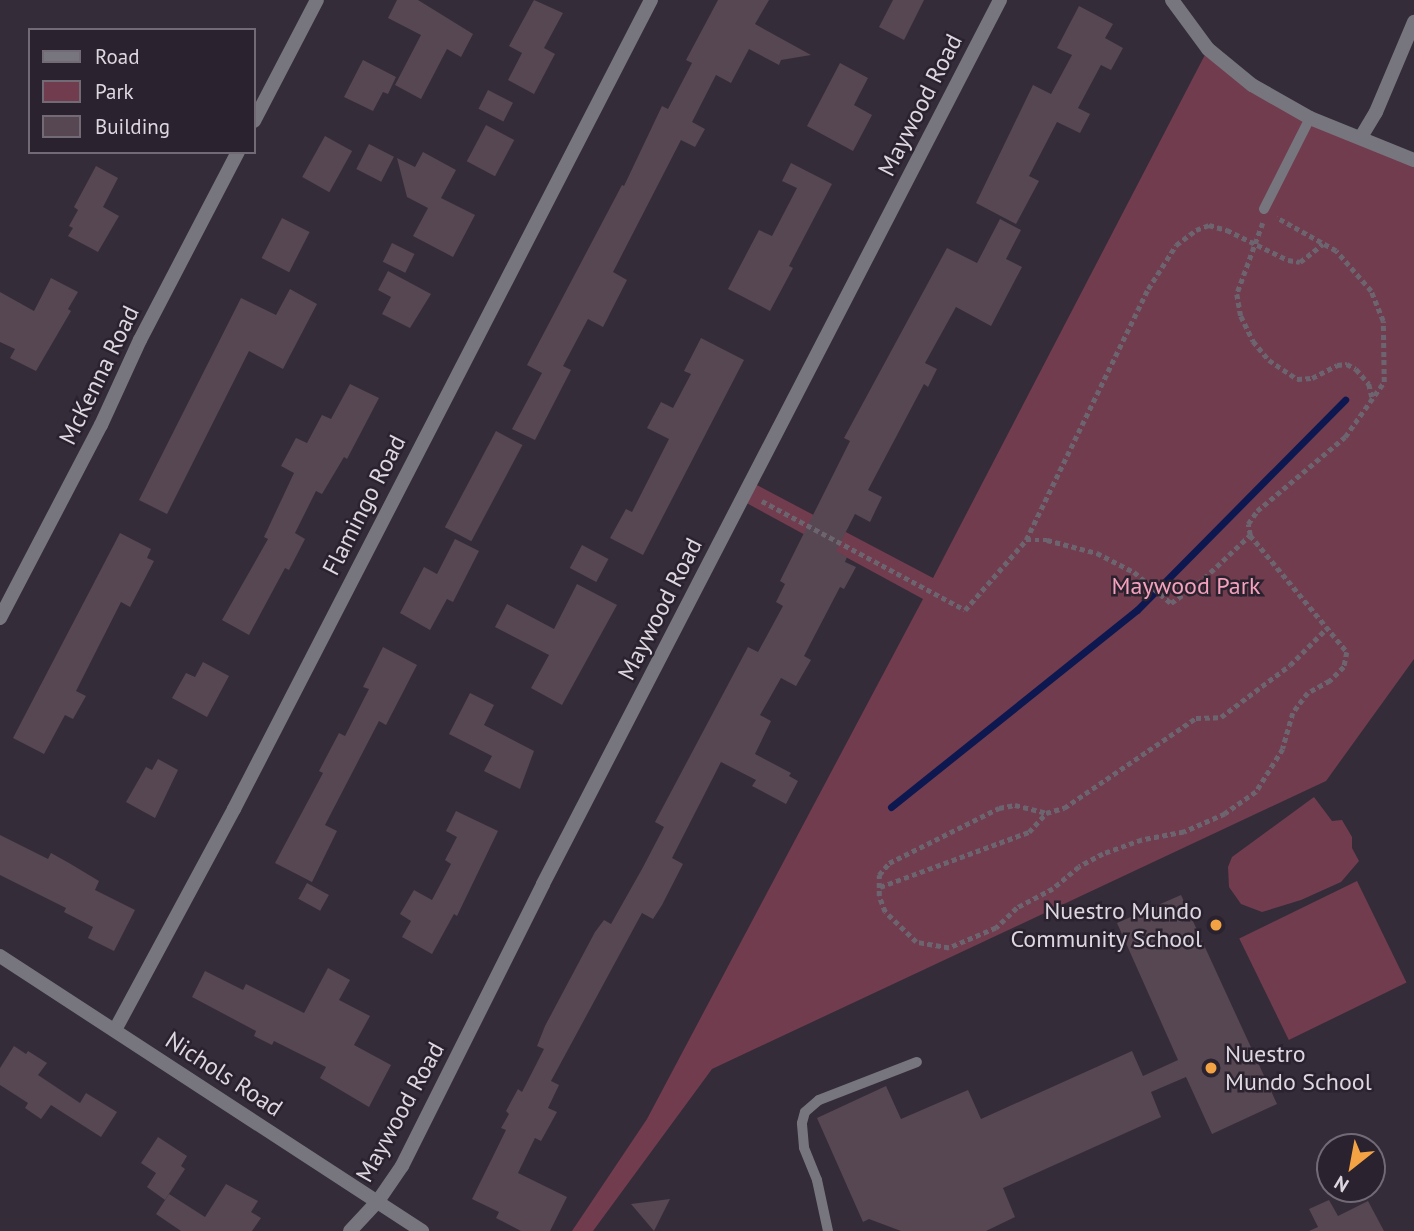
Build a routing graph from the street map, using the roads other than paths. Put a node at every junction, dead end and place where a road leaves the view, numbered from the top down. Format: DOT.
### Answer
graph roads {
  1 [pos="317,0"];
  2 [pos="651,0"];
  3 [pos="1000,0"];
  4 [pos="1172,0"];
  5 [pos="1414,22"];
  6 [pos="256,117"];
  7 [pos="1310,118"];
  8 [pos="1361,137"];
  9 [pos="237,154"];
  10 [pos="1414,160"];
  11 [pos="1264,209"];
  12 [pos="0,618"];
  13 [pos="0,956"];
  14 [pos="115,1030"];
  15 [pos="917,1062"];
  16 [pos="378,1201"];
  17 [pos="350,1231"];
  18 [pos="422,1231"];
  19 [pos="828,1231"];
  1 -- 6 [label="street"];
  2 -- 14 [label="street, Flamingo Road"];
  3 -- 16 [label="street, Maywood Road"];
  4 -- 7 [label="street"];
  5 -- 8 [label="street"];
  7 -- 8 [label="street"];
  7 -- 11 [label="lane"];
  8 -- 10 [label="street"];
  9 -- 12 [label="street, McKenna Road"];
  13 -- 14 [label="street, Nichols Road"];
  14 -- 16 [label="street, Nichols Road"];
  15 -- 19 [label="lane"];
  16 -- 17 [label="street, Maywood Road"];
  16 -- 18 [label="street, Nichols Road"];
}
